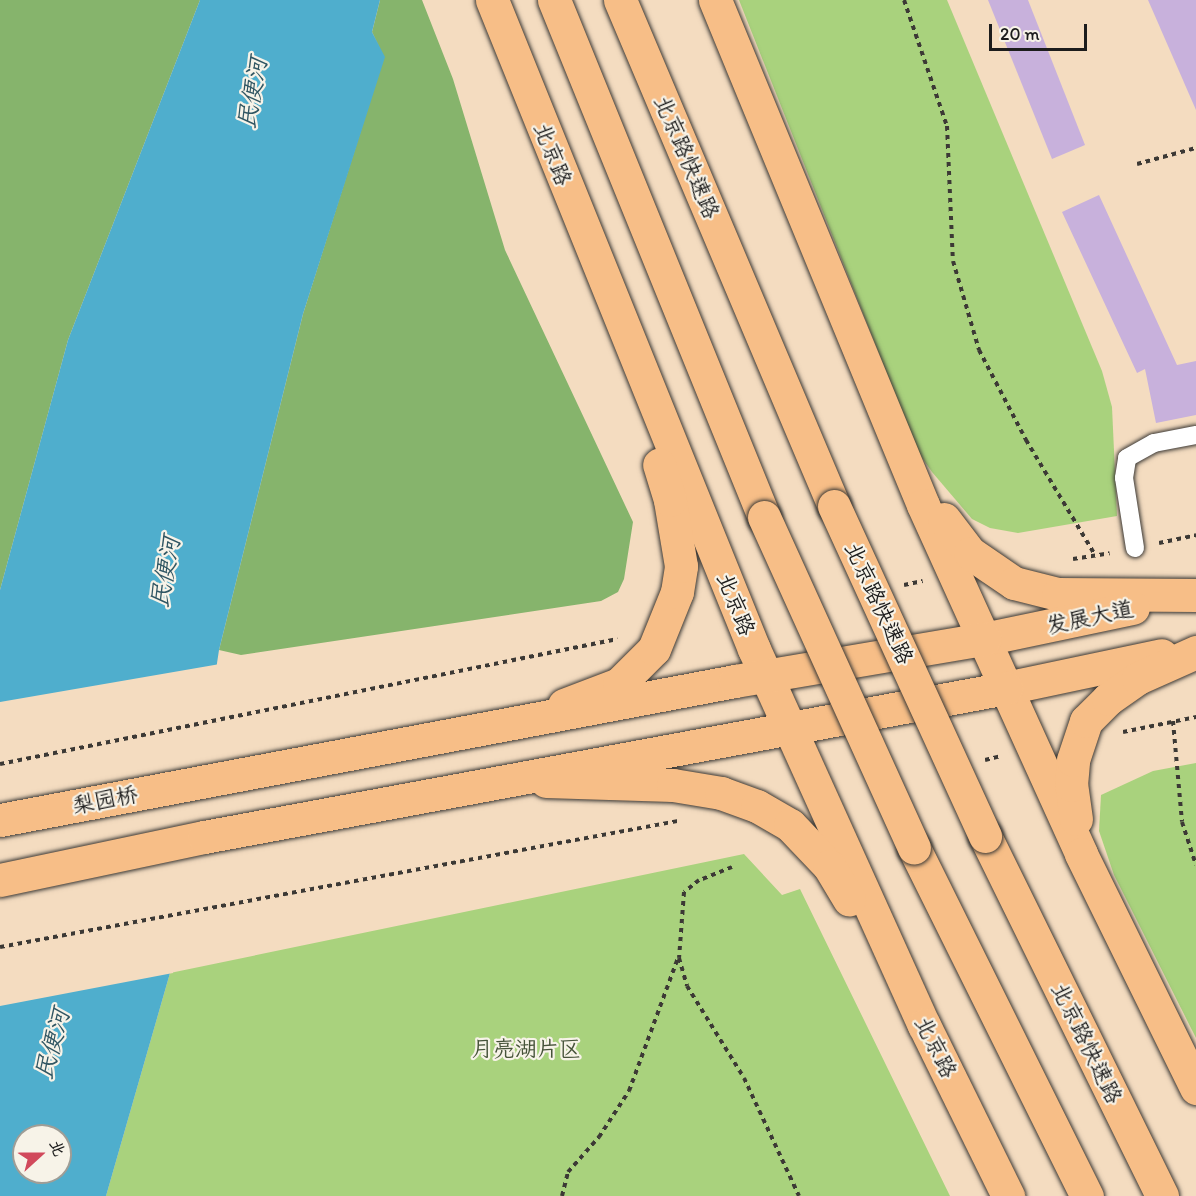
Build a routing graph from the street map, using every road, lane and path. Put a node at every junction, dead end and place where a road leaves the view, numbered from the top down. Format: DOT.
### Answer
graph roads {
  1 [pos="492,0"];
  2 [pos="554,0"];
  3 [pos="620,0"];
  4 [pos="715,0"];
  5 [pos="904,0"];
  6 [pos="1196,148"];
  7 [pos="1137,164"];
  8 [pos="601,277"];
  9 [pos="1196,435"];
  10 [pos="896,437"];
  11 [pos="1135,548"];
  12 [pos="1095,555"];
  13 [pos="1196,595"];
  14 [pos="661,630"];
  15 [pos="984,639"];
  16 [pos="1196,648"];
  17 [pos="1196,652"];
  18 [pos="766,675"];
  19 [pos="1006,688"];
  20 [pos="519,721"];
  21 [pos="1173,721"];
  22 [pos="791,730"];
  23 [pos="0,764"];
  24 [pos="520,780"];
  25 [pos="687,819"];
  26 [pos="0,820"];
  27 [pos="1081,854"];
  28 [pos="1196,864"];
  29 [pos="732,867"];
  30 [pos="0,880"];
  31 [pos="0,947"];
  32 [pos="679,958"];
  33 [pos="924,1025"];
  34 [pos="1196,1088"];
  35 [pos="562,1196"];
  36 [pos="799,1196"];
  37 [pos="1008,1196"];
  38 [pos="1087,1196"];
  39 [pos="1162,1196"];
  1 -- 8 [label="main road, 北京路"];
  2 -- 38 [label="main road, bridge"];
  3 -- 39 [label="main road, 北京路快速路, bridge"];
  4 -- 10 [label="main road"];
  5 -- 12 [label="path"];
  6 -- 7 [label="path"];
  8 -- 14 [label="main road"];
  8 -- 18 [label="main road, 北京路"];
  9 -- 11 [label="lane"];
  10 -- 13 [label="main road"];
  10 -- 15 [label="main road"];
  13 -- 15 [label="main road, 发展大道"];
  14 -- 20 [label="main road"];
  14 -- 23 [label="path"];
  15 -- 18 [label="main road, 发展大道"];
  15 -- 19 [label="main road"];
  16 -- 19 [label="main road"];
  17 -- 27 [label="main road"];
  18 -- 20 [label="main road, 发展大道"];
  18 -- 22 [label="main road, 北京路"];
  19 -- 22 [label="main road"];
  19 -- 27 [label="main road"];
  20 -- 26 [label="main road, 梨园桥"];
  21 -- 28 [label="path"];
  22 -- 24 [label="main road"];
  22 -- 33 [label="main road, 北京路"];
  24 -- 30 [label="main road"];
  24 -- 33 [label="main road"];
  25 -- 31 [label="path"];
  27 -- 34 [label="main road"];
  29 -- 32 [label="path"];
  32 -- 35 [label="path"];
  32 -- 36 [label="path"];
  33 -- 37 [label="main road, 北京路"];
}
